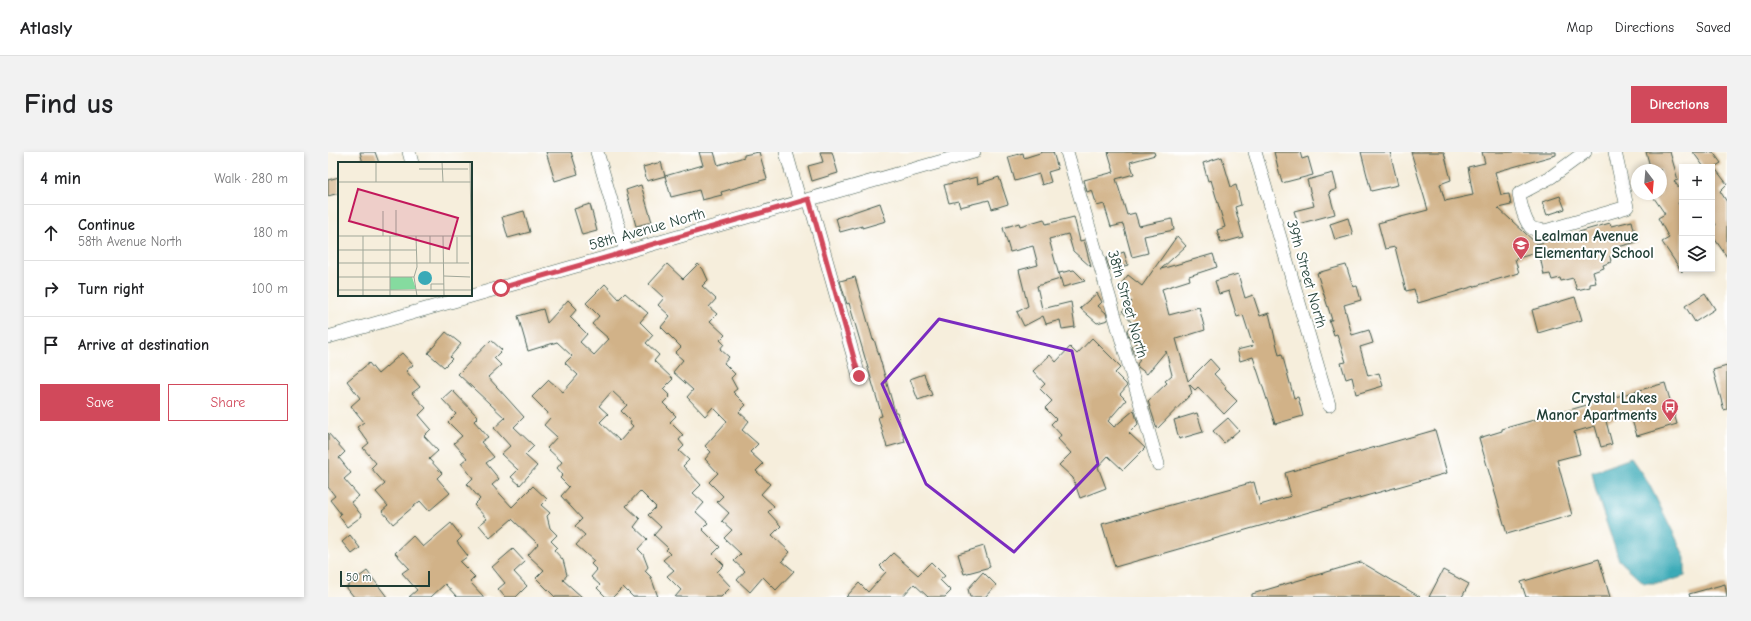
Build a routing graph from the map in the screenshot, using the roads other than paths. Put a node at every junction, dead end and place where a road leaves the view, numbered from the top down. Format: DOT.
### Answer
graph roads {
  1 [pos="408,152"];
  2 [pos="597,152"];
  3 [pos="786,152"];
  4 [pos="974,152"];
  5 [pos="1067,152"];
  6 [pos="1256,152"];
  7 [pos="1585,152"];
  8 [pos="1615,152"];
  9 [pos="412,162"];
  10 [pos="804,201"];
  11 [pos="626,252"];
  12 [pos="472,293"];
  13 [pos="452,298"];
  14 [pos="328,338"];
  15 [pos="859,376"];
  16 [pos="1329,405"];
  17 [pos="1158,464"];
  1 -- 9 [label="street"];
  2 -- 11 [label="street"];
  3 -- 10 [label="street"];
  4 -- 10 [label="street, 58th Avenue North"];
  5 -- 17 [label="street, 38th Street North"];
  6 -- 16 [label="street, 39th Street North"];
  7 -- 8 [label="street"];
  10 -- 11 [label="street, 58th Avenue North"];
  10 -- 15 [label="street"];
  11 -- 12 [label="street, 58th Avenue North"];
  13 -- 14 [label="street, 58th Avenue North"];
}
